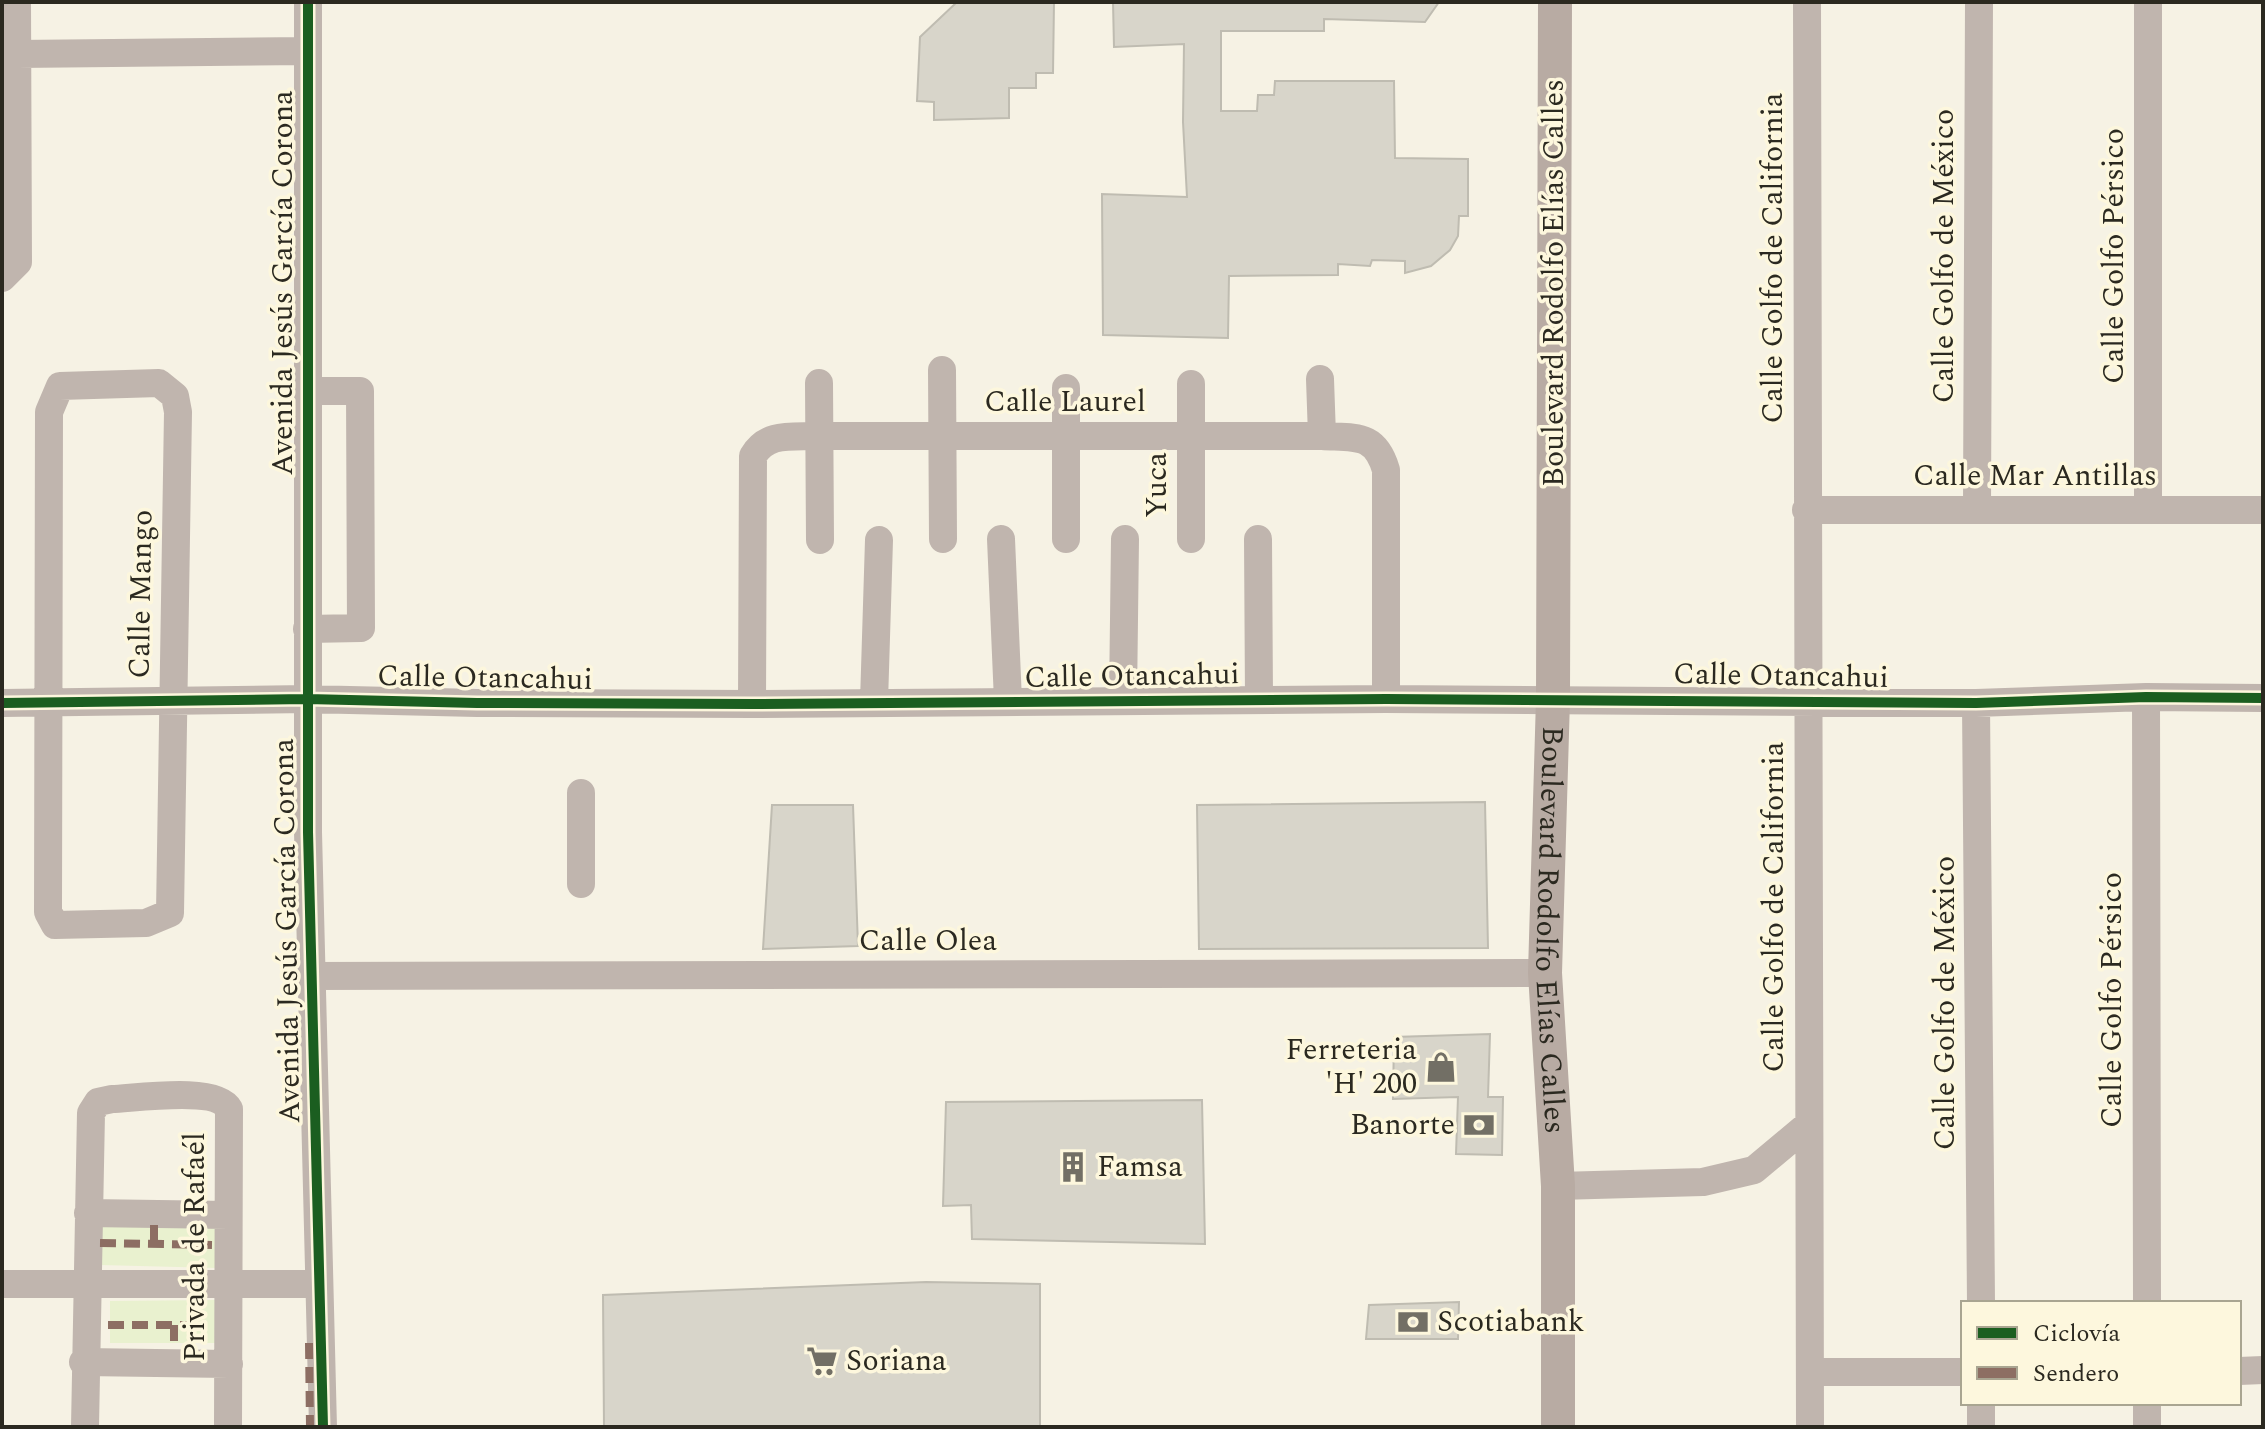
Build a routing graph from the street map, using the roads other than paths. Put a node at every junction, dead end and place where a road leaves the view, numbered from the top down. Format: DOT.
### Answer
graph roads {
  1 [pos="17,2"];
  2 [pos="308,2"];
  3 [pos="1555,2"];
  4 [pos="1807,2"];
  5 [pos="1979,2"];
  6 [pos="2148,2"];
  7 [pos="307,51"];
  8 [pos="17,54"];
  9 [pos="10,270"];
  10 [pos="942,370"];
  11 [pos="1320,379"];
  12 [pos="819,383"];
  13 [pos="1191,384"];
  14 [pos="1066,388"];
  15 [pos="308,391"];
  16 [pos="817,436"];
  17 [pos="941,436"];
  18 [pos="1065,436"];
  19 [pos="1322,436"];
  20 [pos="1191,438"];
  21 [pos="1806,510"];
  22 [pos="1977,510"];
  23 [pos="2148,510"];
  24 [pos="2263,510"];
  25 [pos="943,539"];
  26 [pos="1001,539"];
  27 [pos="1066,539"];
  28 [pos="1125,539"];
  29 [pos="1191,539"];
  30 [pos="1258,539"];
  31 [pos="820,540"];
  32 [pos="879,540"];
  33 [pos="307,629"];
  34 [pos="2146,697"];
  35 [pos="2263,698"];
  36 [pos="307,699"];
  37 [pos="1123,699"];
  38 [pos="1259,699"];
  39 [pos="1386,699"];
  40 [pos="1553,699"];
  41 [pos="1807,699"];
  42 [pos="173,701"];
  43 [pos="1008,701"];
  44 [pos="49,702"];
  45 [pos="874,702"];
  46 [pos="2,703"];
  47 [pos="1976,703"];
  48 [pos="752,704"];
  49 [pos="581,793"];
  50 [pos="581,884"];
  51 [pos="1545,973"];
  52 [pos="311,976"];
  53 [pos="1809,1124"];
  54 [pos="1558,1186"];
  55 [pos="88,1213"];
  56 [pos="228,1215"];
  57 [pos="85,1283"];
  58 [pos="2,1284"];
  59 [pos="319,1284"];
  60 [pos="231,1286"];
  61 [pos="1981,1301"];
  62 [pos="2147,1301"];
  63 [pos="83,1362"];
  64 [pos="229,1364"];
  65 [pos="2263,1370"];
  66 [pos="2241,1371"];
  67 [pos="1810,1372"];
  68 [pos="1961,1372"];
  69 [pos="1981,1405"];
  70 [pos="2147,1405"];
  71 [pos="85,1427"];
  72 [pos="228,1427"];
  73 [pos="323,1427"];
  74 [pos="1558,1427"];
  75 [pos="1810,1427"];
  76 [pos="1981,1427"];
  77 [pos="2147,1427"];
  1 -- 8 [label="street"];
  2 -- 7 [label="street, Avenida Jesús García Corona"];
  3 -- 40 [label="main road, Boulevard Rodolfo Elías Calles"];
  4 -- 21 [label="street, Calle Golfo de California"];
  5 -- 22 [label="street, Calle Golfo de México"];
  6 -- 23 [label="street, Calle Golfo Pérsico"];
  7 -- 8 [label="street"];
  7 -- 15 [label="street, Avenida Jesús García Corona"];
  8 -- 9 [label="street"];
  10 -- 17 [label="street"];
  11 -- 19 [label="street"];
  12 -- 16 [label="street"];
  13 -- 20 [label="street, Yuca"];
  14 -- 18 [label="street"];
  15 -- 33 [label="street, Avenida Jesús García Corona"];
  15 -- 33 [label="street"];
  16 -- 17 [label="street, Calle Laurel"];
  16 -- 31 [label="street"];
  16 -- 48 [label="street, Calle Laurel"];
  17 -- 18 [label="street, Calle Laurel"];
  17 -- 25 [label="street"];
  18 -- 20 [label="street, Calle Laurel"];
  18 -- 27 [label="street"];
  19 -- 20 [label="street, Calle Laurel"];
  19 -- 39 [label="street, Calle Laurel"];
  20 -- 29 [label="street, Yuca"];
  21 -- 22 [label="street, Calle Mar Antillas"];
  21 -- 41 [label="street, Calle Golfo de California"];
  22 -- 23 [label="street, Calle Mar Antillas"];
  23 -- 24 [label="street, Calle Mar Antillas"];
  26 -- 43 [label="street"];
  28 -- 37 [label="street"];
  30 -- 38 [label="street"];
  32 -- 45 [label="street"];
  33 -- 36 [label="street, Avenida Jesús García Corona"];
  34 -- 35 [label="street, Calle Otancahui"];
  34 -- 47 [label="street, Calle Otancahui"];
  34 -- 62 [label="street, Calle Golfo Pérsico"];
  36 -- 42 [label="street, Calle Otancahui"];
  36 -- 48 [label="street, Calle Otancahui"];
  36 -- 52 [label="street, Avenida Jesús García Corona"];
  37 -- 38 [label="street, Calle Otancahui"];
  37 -- 43 [label="street, Calle Otancahui"];
  38 -- 39 [label="street, Calle Otancahui"];
  39 -- 40 [label="street, Calle Otancahui"];
  40 -- 41 [label="street, Calle Otancahui"];
  40 -- 51 [label="main road, Boulevard Rodolfo Elías Calles"];
  41 -- 47 [label="street, Calle Otancahui"];
  41 -- 53 [label="street, Calle Golfo de California"];
  42 -- 44 [label="street, Calle Otancahui"];
  42 -- 44 [label="street, Calle Mango"];
  42 -- 44 [label="street, Calle Mango"];
  43 -- 45 [label="street, Calle Otancahui"];
  44 -- 46 [label="street, Calle Otancahui"];
  45 -- 48 [label="street, Calle Otancahui"];
  47 -- 61 [label="street, Calle Golfo de México"];
  49 -- 50 [label="street"];
  51 -- 52 [label="street, Calle Olea"];
  51 -- 54 [label="main road, Boulevard Rodolfo Elías Calles"];
  52 -- 59 [label="street, Avenida Jesús García Corona"];
  53 -- 54 [label="street"];
  53 -- 67 [label="street, Calle Golfo de California"];
  54 -- 74 [label="main road, Boulevard Rodolfo Elías Calles"];
  55 -- 56 [label="street"];
  55 -- 56 [label="street, Privada de Rafaél"];
  55 -- 57 [label="street"];
  56 -- 60 [label="street, Privada de Rafaél"];
  57 -- 58 [label="street"];
  57 -- 60 [label="street"];
  57 -- 63 [label="street"];
  59 -- 60 [label="street"];
  59 -- 73 [label="street, Avenida Jesús García Corona"];
  60 -- 64 [label="street, Privada de Rafaél"];
  63 -- 64 [label="street"];
  63 -- 71 [label="street"];
  64 -- 72 [label="street, Privada de Rafaél"];
  65 -- 66 [label="street"];
  67 -- 68 [label="street"];
  67 -- 75 [label="street, Calle Golfo de California"];
  69 -- 76 [label="street"];
  70 -- 77 [label="street"];
}
